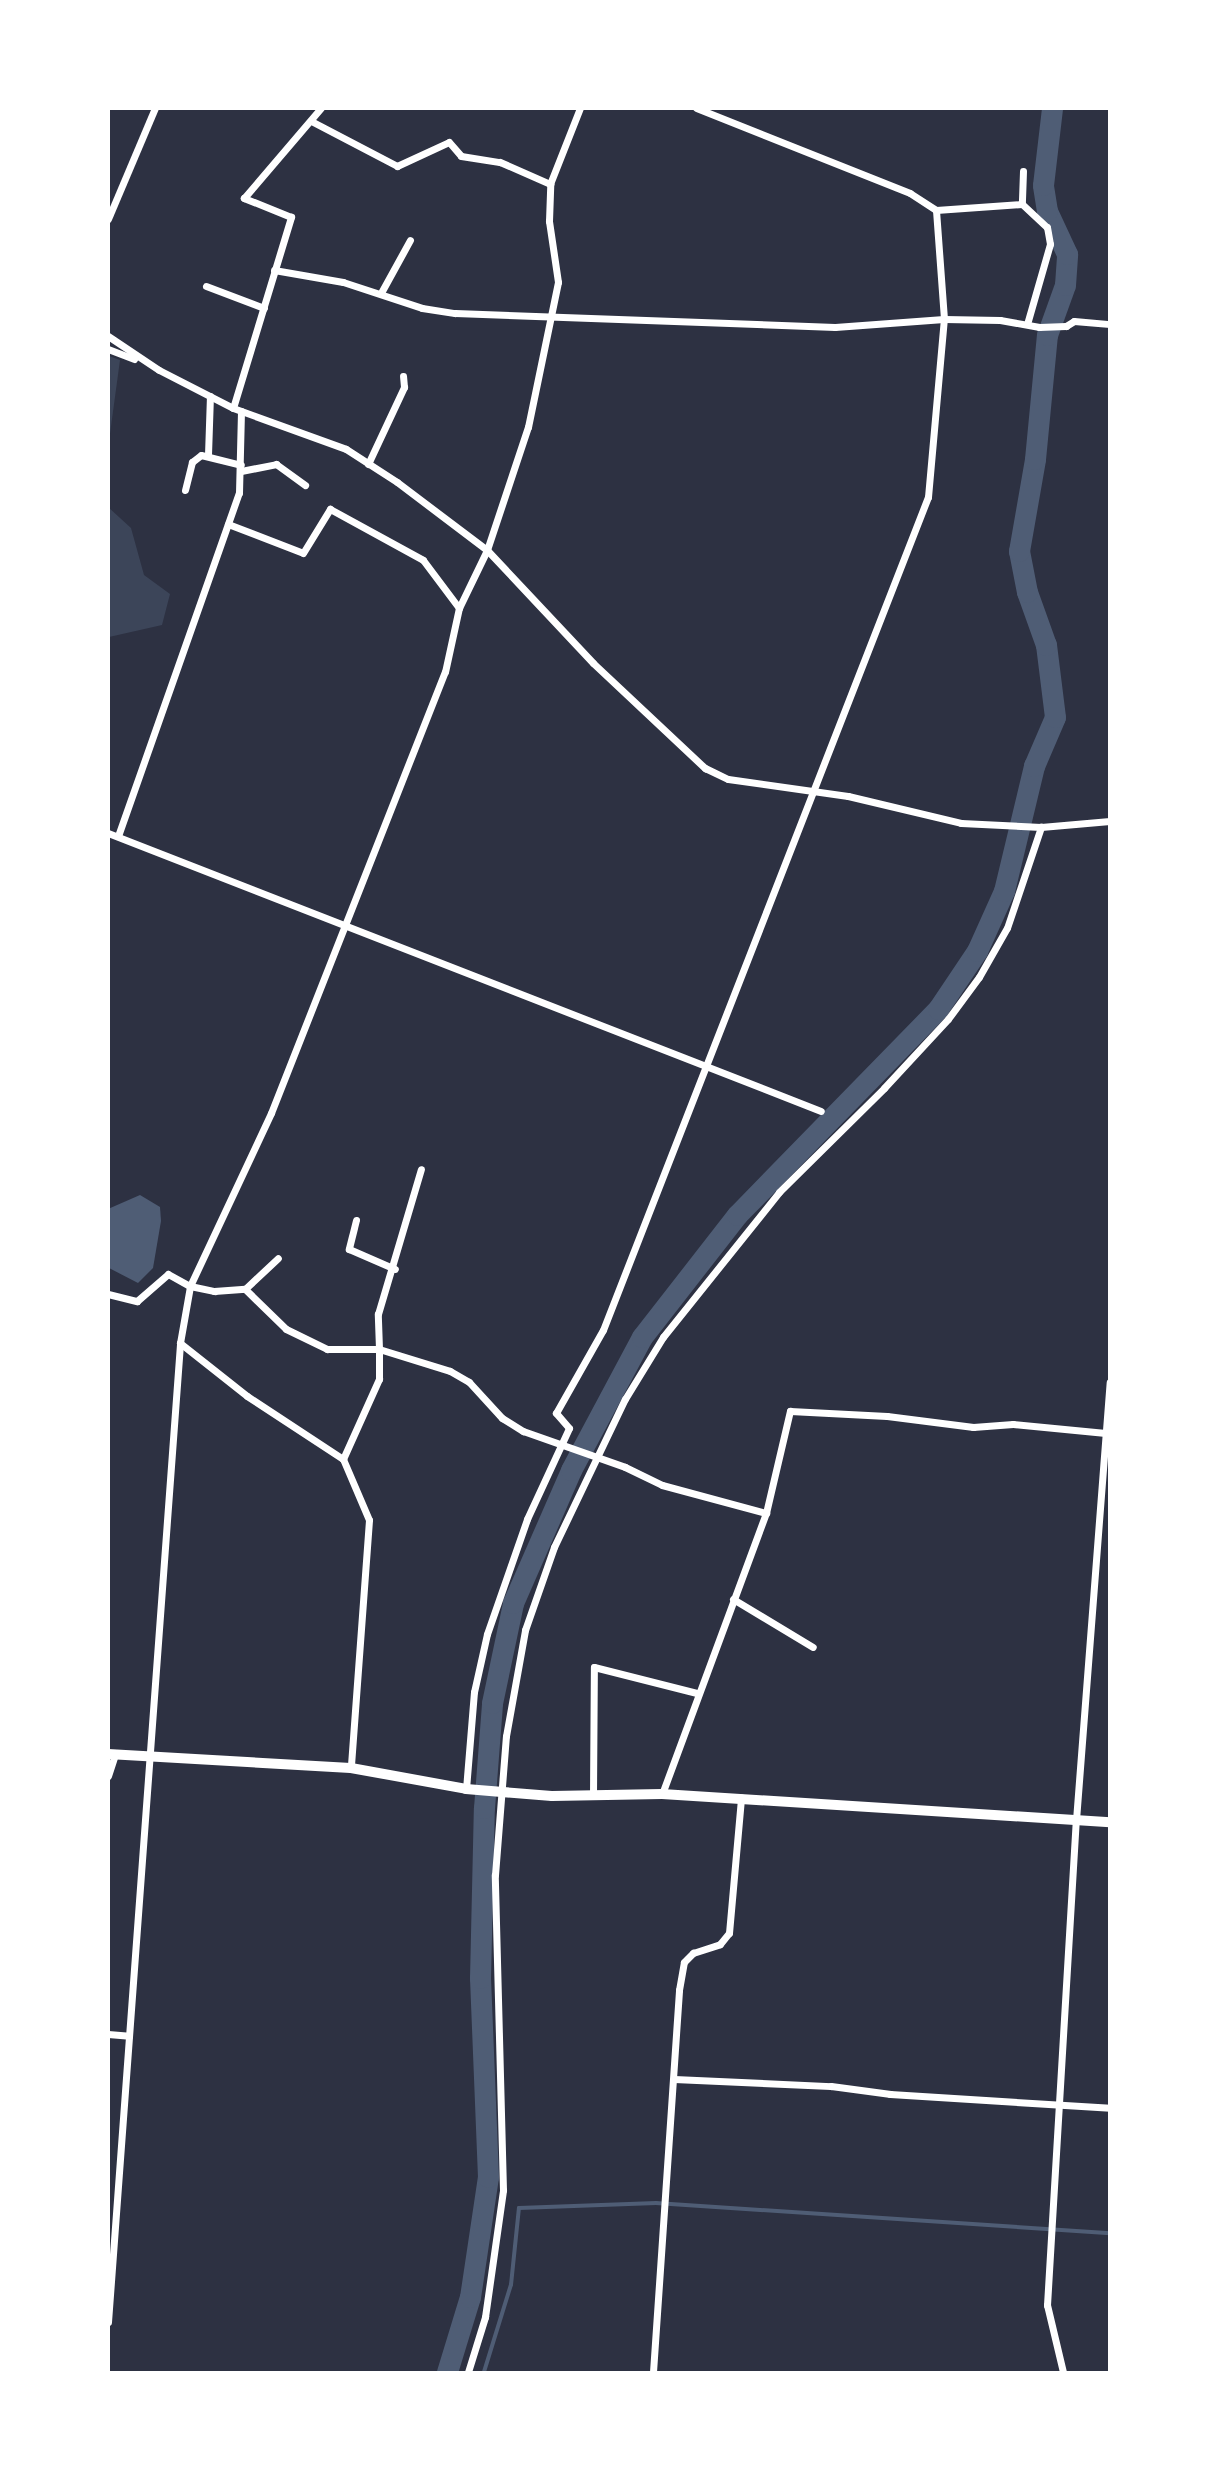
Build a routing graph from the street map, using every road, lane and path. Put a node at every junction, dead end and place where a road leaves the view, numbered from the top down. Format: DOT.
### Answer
graph roads {
  1 [pos="155,108"];
  2 [pos="321,108"];
  3 [pos="580,108"];
  4 [pos="696,108"];
  5 [pos="313,122"];
  6 [pos="1023,171"];
  7 [pos="550,184"];
  8 [pos="1022,204"];
  9 [pos="936,209"];
  10 [pos="108,219"];
  11 [pos="410,240"];
  12 [pos="274,270"];
  13 [pos="206,286"];
  14 [pos="382,292"];
  15 [pos="264,308"];
  16 [pos="554,315"];
  17 [pos="944,319"];
  18 [pos="1027,324"];
  19 [pos="1110,324"];
  20 [pos="108,336"];
  21 [pos="108,349"];
  22 [pos="147,363"];
  23 [pos="403,376"];
  24 [pos="210,396"];
  25 [pos="237,410"];
  26 [pos="208,455"];
  27 [pos="368,464"];
  28 [pos="241,468"];
  29 [pos="305,485"];
  30 [pos="185,490"];
  31 [pos="228,524"];
  32 [pos="487,550"];
  33 [pos="459,608"];
  34 [pos="816,792"];
  35 [pos="1110,821"];
  36 [pos="1038,827"];
  37 [pos="108,833"];
  38 [pos="118,836"];
  39 [pos="343,927"];
  40 [pos="708,1068"];
  41 [pos="821,1111"];
  42 [pos="421,1169"];
  43 [pos="356,1220"];
  44 [pos="278,1258"];
  45 [pos="395,1269"];
  46 [pos="190,1286"];
  47 [pos="245,1289"];
  48 [pos="108,1294"];
  49 [pos="180,1343"];
  50 [pos="379,1349"];
  51 [pos="1110,1382"];
  52 [pos="1106,1433"];
  53 [pos="560,1446"];
  54 [pos="344,1459"];
  55 [pos="597,1459"];
  56 [pos="766,1513"];
  57 [pos="733,1600"];
  58 [pos="813,1647"];
  59 [pos="697,1693"];
  60 [pos="112,1754"];
  61 [pos="151,1755"];
  62 [pos="351,1768"];
  63 [pos="108,1776"];
  64 [pos="466,1789"];
  65 [pos="503,1791"];
  66 [pos="662,1794"];
  67 [pos="593,1795"];
  68 [pos="741,1798"];
  69 [pos="1076,1820"];
  70 [pos="1110,1822"];
  71 [pos="108,2034"];
  72 [pos="129,2036"];
  73 [pos="674,2080"];
  74 [pos="1059,2104"];
  75 [pos="1110,2108"];
  76 [pos="110,2295"];
  77 [pos="108,2322"];
  78 [pos="468,2372"];
  79 [pos="653,2372"];
  80 [pos="1063,2372"];
  1 -- 10 [label="street"];
  2 -- 5 [label="street"];
  3 -- 7 [label="street"];
  4 -- 9 [label="street"];
  5 -- 7 [label="street"];
  5 -- 12 [label="street"];
  6 -- 8 [label="street"];
  7 -- 16 [label="street"];
  8 -- 9 [label="street"];
  8 -- 18 [label="street"];
  9 -- 17 [label="street"];
  11 -- 14 [label="street"];
  12 -- 14 [label="street"];
  12 -- 15 [label="street"];
  13 -- 15 [label="street"];
  14 -- 16 [label="street"];
  15 -- 25 [label="street"];
  16 -- 17 [label="street"];
  16 -- 32 [label="street"];
  17 -- 18 [label="street"];
  17 -- 34 [label="street"];
  18 -- 19 [label="street"];
  20 -- 22 [label="street"];
  21 -- 22 [label="street"];
  22 -- 24 [label="street"];
  23 -- 27 [label="street"];
  24 -- 25 [label="street"];
  24 -- 26 [label="street"];
  25 -- 27 [label="street"];
  25 -- 28 [label="street"];
  26 -- 28 [label="street"];
  26 -- 30 [label="street"];
  27 -- 32 [label="street"];
  28 -- 29 [label="street"];
  28 -- 31 [label="street"];
  31 -- 33 [label="street"];
  31 -- 38 [label="street"];
  32 -- 33 [label="street"];
  32 -- 34 [label="street"];
  33 -- 39 [label="street"];
  34 -- 36 [label="street"];
  34 -- 40 [label="street"];
  35 -- 36 [label="street"];
  36 -- 55 [label="street"];
  37 -- 38 [label="street"];
  38 -- 39 [label="street"];
  39 -- 40 [label="street"];
  39 -- 46 [label="street"];
  40 -- 41 [label="street"];
  40 -- 53 [label="street"];
  42 -- 45 [label="street"];
  43 -- 45 [label="street"];
  44 -- 47 [label="street"];
  45 -- 50 [label="street"];
  46 -- 47 [label="street"];
  46 -- 48 [label="street"];
  46 -- 49 [label="street"];
  47 -- 50 [label="street"];
  49 -- 54 [label="street"];
  49 -- 61 [label="street"];
  50 -- 53 [label="street"];
  50 -- 54 [label="street"];
  51 -- 52 [label="street"];
  52 -- 56 [label="street"];
  52 -- 69 [label="street"];
  53 -- 55 [label="street"];
  53 -- 64 [label="street"];
  54 -- 62 [label="street"];
  55 -- 56 [label="street"];
  55 -- 65 [label="street"];
  56 -- 57 [label="street"];
  57 -- 58 [label="street"];
  57 -- 59 [label="street"];
  59 -- 66 [label="street"];
  59 -- 67 [label="street"];
  60 -- 61 [label="main road"];
  60 -- 63 [label="street"];
  61 -- 62 [label="main road"];
  61 -- 72 [label="street"];
  62 -- 64 [label="main road"];
  64 -- 65 [label="main road"];
  65 -- 67 [label="main road"];
  65 -- 78 [label="street"];
  66 -- 67 [label="main road"];
  66 -- 68 [label="main road"];
  68 -- 69 [label="main road"];
  68 -- 73 [label="street"];
  69 -- 70 [label="main road"];
  69 -- 74 [label="street"];
  71 -- 72 [label="street"];
  72 -- 76 [label="street"];
  73 -- 74 [label="street"];
  73 -- 79 [label="street"];
  74 -- 75 [label="street"];
  74 -- 80 [label="street"];
  76 -- 77 [label="street"];
}
